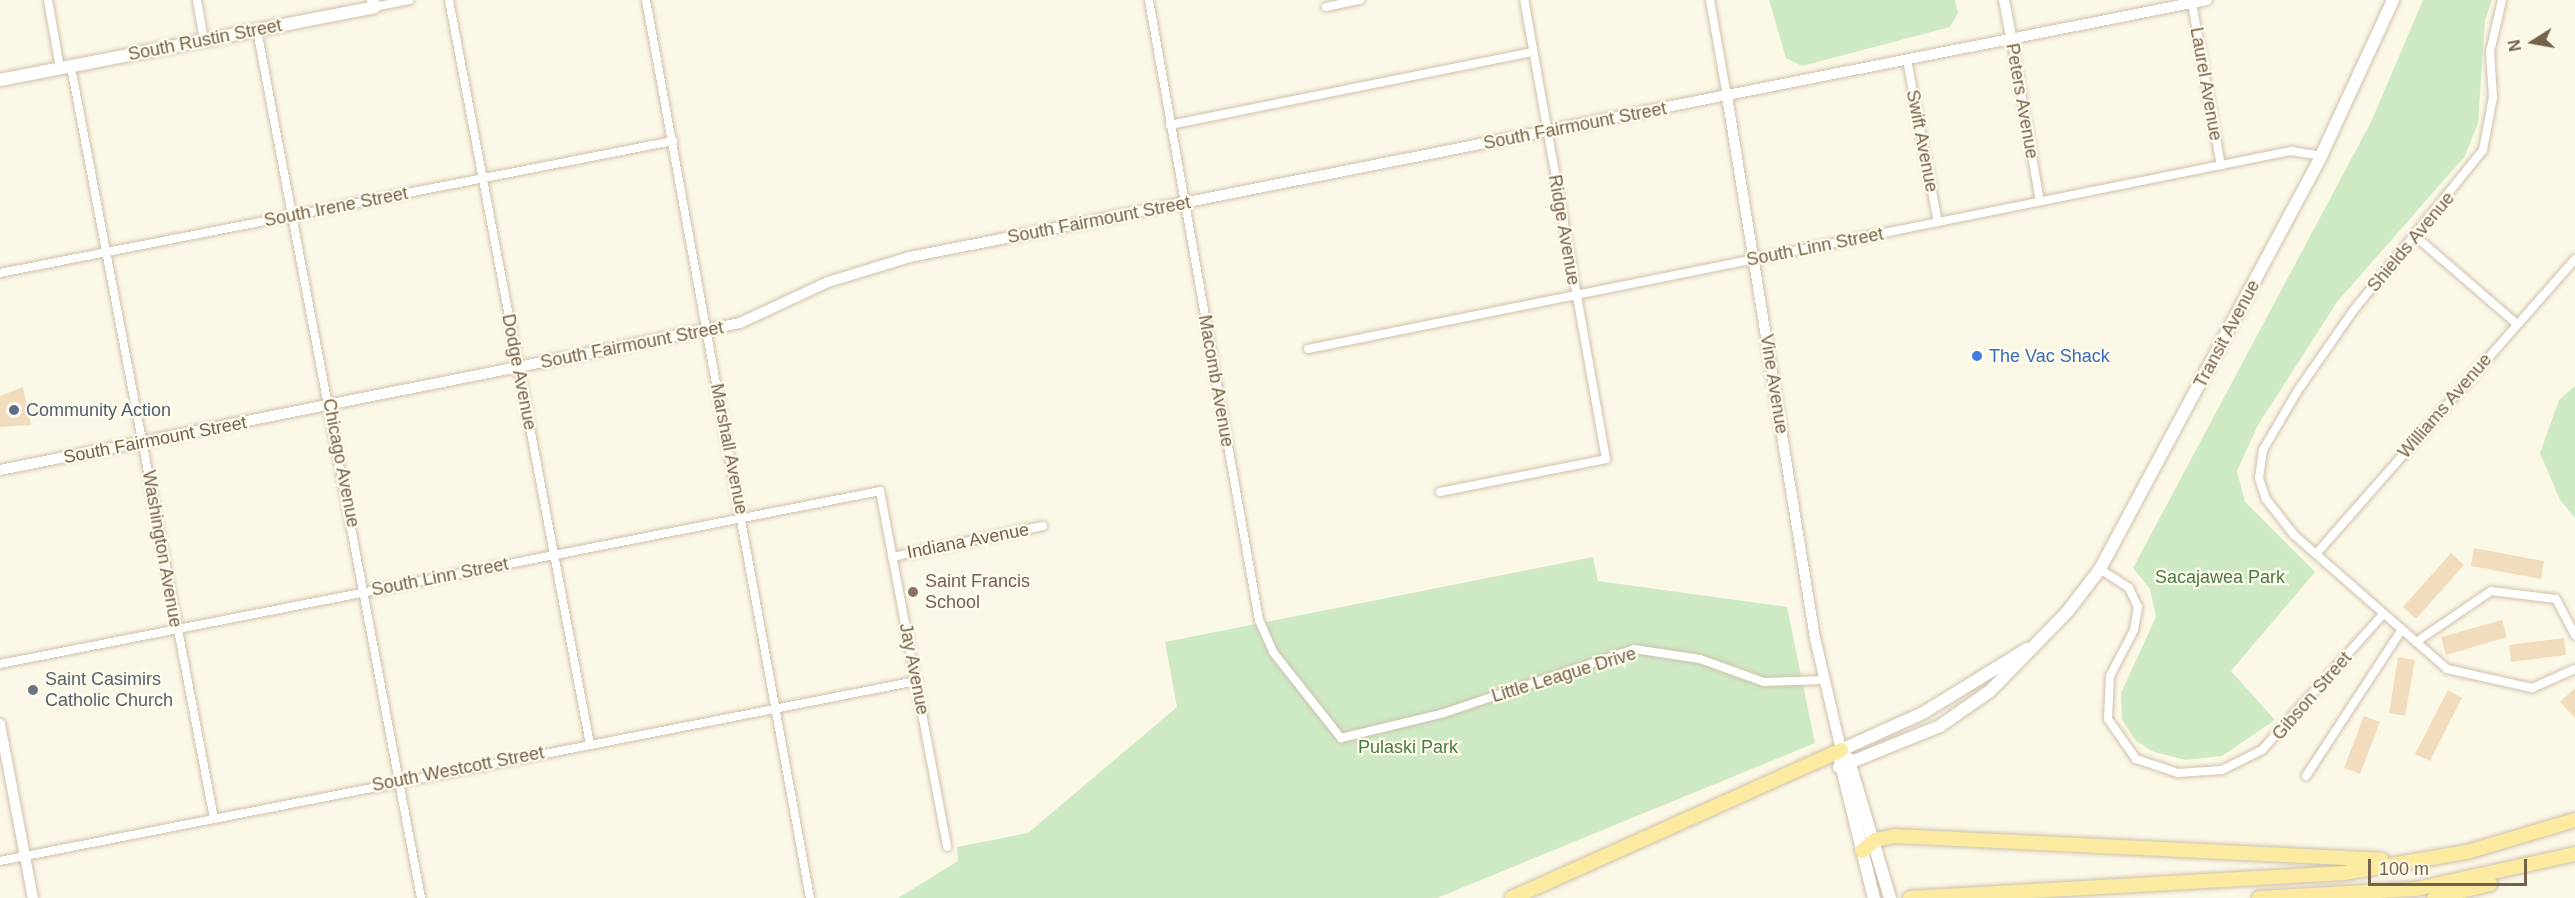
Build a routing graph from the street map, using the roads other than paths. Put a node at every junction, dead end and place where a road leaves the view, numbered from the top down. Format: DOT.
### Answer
graph roads {
  1 [pos="48,0"];
  2 [pos="196,0"];
  3 [pos="410,0"];
  4 [pos="449,0"];
  5 [pos="646,0"];
  6 [pos="1149,0"];
  7 [pos="1360,0"];
  8 [pos="1524,0"];
  9 [pos="1710,0"];
  10 [pos="2004,0"];
  11 [pos="2207,0"];
  12 [pos="2393,0"];
  13 [pos="2502,0"];
  14 [pos="2192,3"];
  15 [pos="374,4"];
  16 [pos="1326,7"];
  17 [pos="257,30"];
  18 [pos="204,40"];
  19 [pos="2012,41"];
  20 [pos="1533,52"];
  21 [pos="1907,60"];
  22 [pos="66,68"];
  23 [pos="0,80"];
  24 [pos="1726,96"];
  25 [pos="1170,125"];
  26 [pos="1548,131"];
  27 [pos="673,141"];
  28 [pos="2321,156"];
  29 [pos="2221,165"];
  30 [pos="483,178"];
  31 [pos="2040,201"];
  32 [pos="1184,203"];
  33 [pos="294,215"];
  34 [pos="1938,222"];
  35 [pos="2415,236"];
  36 [pos="106,253"];
  37 [pos="1753,259"];
  38 [pos="2575,259"];
  39 [pos="0,273"];
  40 [pos="1575,295"];
  41 [pos="2517,324"];
  42 [pos="706,331"];
  43 [pos="1308,349"];
  44 [pos="519,368"];
  45 [pos="331,407"];
  46 [pos="143,442"];
  47 [pos="0,470"];
  48 [pos="880,491"];
  49 [pos="1440,492"];
  50 [pos="743,518"];
  51 [pos="1043,526"];
  52 [pos="2316,554"];
  53 [pos="554,555"];
  54 [pos="892,557"];
  55 [pos="2100,569"];
  56 [pos="365,592"];
  57 [pos="2384,613"];
  58 [pos="176,630"];
  59 [pos="2401,631"];
  60 [pos="2575,635"];
  61 [pos="2415,642"];
  62 [pos="2031,648"];
  63 [pos="0,664"];
  64 [pos="2575,669"];
  65 [pos="1823,680"];
  66 [pos="917,681"];
  67 [pos="776,708"];
  68 [pos="0,724"];
  69 [pos="1341,738"];
  70 [pos="590,744"];
  71 [pos="1841,750"];
  72 [pos="1852,762"];
  73 [pos="1839,767"];
  74 [pos="2306,776"];
  75 [pos="400,780"];
  76 [pos="214,819"];
  77 [pos="2575,820"];
  78 [pos="1875,840"];
  79 [pos="947,847"];
  80 [pos="1862,851"];
  81 [pos="2575,855"];
  82 [pos="25,856"];
  83 [pos="2431,860"];
  84 [pos="0,861"];
  85 [pos="1925,897"];
  86 [pos="33,898"];
  87 [pos="421,898"];
  88 [pos="810,898"];
  89 [pos="1512,898"];
  90 [pos="1874,898"];
  91 [pos="1890,898"];
  92 [pos="1910,898"];
  93 [pos="2259,898"];
  94 [pos="2434,898"];
  1 -- 22 [label="street, Washington Avenue"];
  2 -- 18 [label="street"];
  3 -- 15 [label="street, South Rustin Street"];
  4 -- 30 [label="street, Dodge Avenue"];
  5 -- 27 [label="street, Marshall Avenue"];
  6 -- 25 [label="street, Macomb Avenue"];
  7 -- 16 [label="street"];
  8 -- 20 [label="street, Ridge Avenue"];
  9 -- 24 [label="street, Vine Avenue"];
  10 -- 19 [label="street, Peters Avenue"];
  11 -- 14 [label="street, South Fairmount Street"];
  12 -- 28 [label="main road, Transit Avenue"];
  13 -- 35 [label="street, Shields Avenue"];
  14 -- 19 [label="street, South Fairmount Street"];
  14 -- 29 [label="street, Laurel Avenue"];
  15 -- 17 [label="main road, South Rustin Street"];
  17 -- 18 [label="main road, South Rustin Street"];
  17 -- 33 [label="street, Chicago Avenue"];
  18 -- 22 [label="main road, South Rustin Street"];
  19 -- 21 [label="street, South Fairmount Street"];
  19 -- 31 [label="street, Peters Avenue"];
  20 -- 25 [label="street"];
  20 -- 26 [label="street, Ridge Avenue"];
  21 -- 24 [label="street, South Fairmount Street"];
  21 -- 34 [label="street, Swift Avenue"];
  22 -- 23 [label="main road, South Rustin Street"];
  22 -- 36 [label="street, Washington Avenue"];
  24 -- 26 [label="street, South Fairmount Street"];
  24 -- 37 [label="street, Vine Avenue"];
  25 -- 32 [label="street, Macomb Avenue"];
  26 -- 32 [label="street, South Fairmount Street"];
  26 -- 40 [label="street, Ridge Avenue"];
  27 -- 30 [label="street, South Irene Street"];
  27 -- 42 [label="street, Marshall Avenue"];
  28 -- 29 [label="street, South Linn Street"];
  28 -- 55 [label="main road, Transit Avenue"];
  29 -- 31 [label="street, South Linn Street"];
  30 -- 33 [label="street, South Irene Street"];
  30 -- 44 [label="street, Dodge Avenue"];
  31 -- 34 [label="street, South Linn Street"];
  32 -- 42 [label="street, South Fairmount Street"];
  32 -- 69 [label="street, Macomb Avenue"];
  33 -- 36 [label="street, South Irene Street"];
  33 -- 45 [label="street, Chicago Avenue"];
  34 -- 37 [label="street, South Linn Street"];
  35 -- 41 [label="street"];
  35 -- 52 [label="street, Shields Avenue"];
  36 -- 39 [label="street, South Irene Street"];
  36 -- 46 [label="street, Washington Avenue"];
  37 -- 40 [label="street, South Linn Street"];
  37 -- 65 [label="street, Vine Avenue"];
  38 -- 41 [label="street, Williams Avenue"];
  40 -- 43 [label="street, South Linn Street"];
  40 -- 49 [label="street, Ridge Avenue"];
  41 -- 52 [label="street, Williams Avenue"];
  42 -- 44 [label="street, South Fairmount Street"];
  42 -- 50 [label="street, Marshall Avenue"];
  44 -- 45 [label="street, South Fairmount Street"];
  44 -- 53 [label="street, Dodge Avenue"];
  45 -- 46 [label="street, South Fairmount Street"];
  45 -- 56 [label="street, Chicago Avenue"];
  46 -- 47 [label="street, South Fairmount Street"];
  46 -- 58 [label="street, Washington Avenue"];
  48 -- 50 [label="street, South Linn Street"];
  48 -- 54 [label="street, Jay Avenue"];
  50 -- 53 [label="street, South Linn Street"];
  50 -- 67 [label="street, Marshall Avenue"];
  51 -- 54 [label="street, Indiana Avenue"];
  52 -- 57 [label="street"];
  53 -- 56 [label="street, South Linn Street"];
  53 -- 70 [label="street, Dodge Avenue"];
  54 -- 66 [label="street, Jay Avenue"];
  55 -- 57 [label="street, Gibson Street"];
  55 -- 62 [label="main road, Transit Avenue"];
  56 -- 58 [label="street, South Linn Street"];
  56 -- 75 [label="street, Chicago Avenue"];
  57 -- 59 [label="street"];
  58 -- 63 [label="street, South Linn Street"];
  58 -- 76 [label="street, Washington Avenue"];
  59 -- 61 [label="street"];
  59 -- 74 [label="street"];
  60 -- 61 [label="street"];
  61 -- 64 [label="street"];
  62 -- 71 [label="main road, Transit Avenue"];
  62 -- 72 [label="main road, Transit Avenue"];
  65 -- 69 [label="street, Little League Drive"];
  65 -- 71 [label="street, Vine Avenue"];
  66 -- 67 [label="street, South Westcott Street"];
  66 -- 79 [label="street, Jay Avenue"];
  67 -- 70 [label="street, South Westcott Street"];
  67 -- 88 [label="street, Marshall Avenue"];
  68 -- 82 [label="street"];
  70 -- 75 [label="street, South Westcott Street"];
  71 -- 72 [label="main road"];
  71 -- 73 [label="main road, Vine Avenue"];
  71 -- 89 [label="main road"];
  72 -- 73 [label="main road, Transit Avenue"];
  72 -- 78 [label="main road"];
  73 -- 80 [label="main road"];
  75 -- 76 [label="street, South Westcott Street"];
  75 -- 87 [label="street, Chicago Avenue"];
  76 -- 82 [label="street, South Westcott Street"];
  77 -- 83 [label="main road"];
  78 -- 80 [label="main road"];
  78 -- 83 [label="main road"];
  78 -- 91 [label="main road"];
  80 -- 90 [label="main road"];
  81 -- 93 [label="main road"];
  81 -- 94 [label="main road"];
  82 -- 84 [label="street, South Westcott Street"];
  82 -- 86 [label="street"];
  83 -- 85 [label="main road"];
  85 -- 92 [label="main road"];
}
